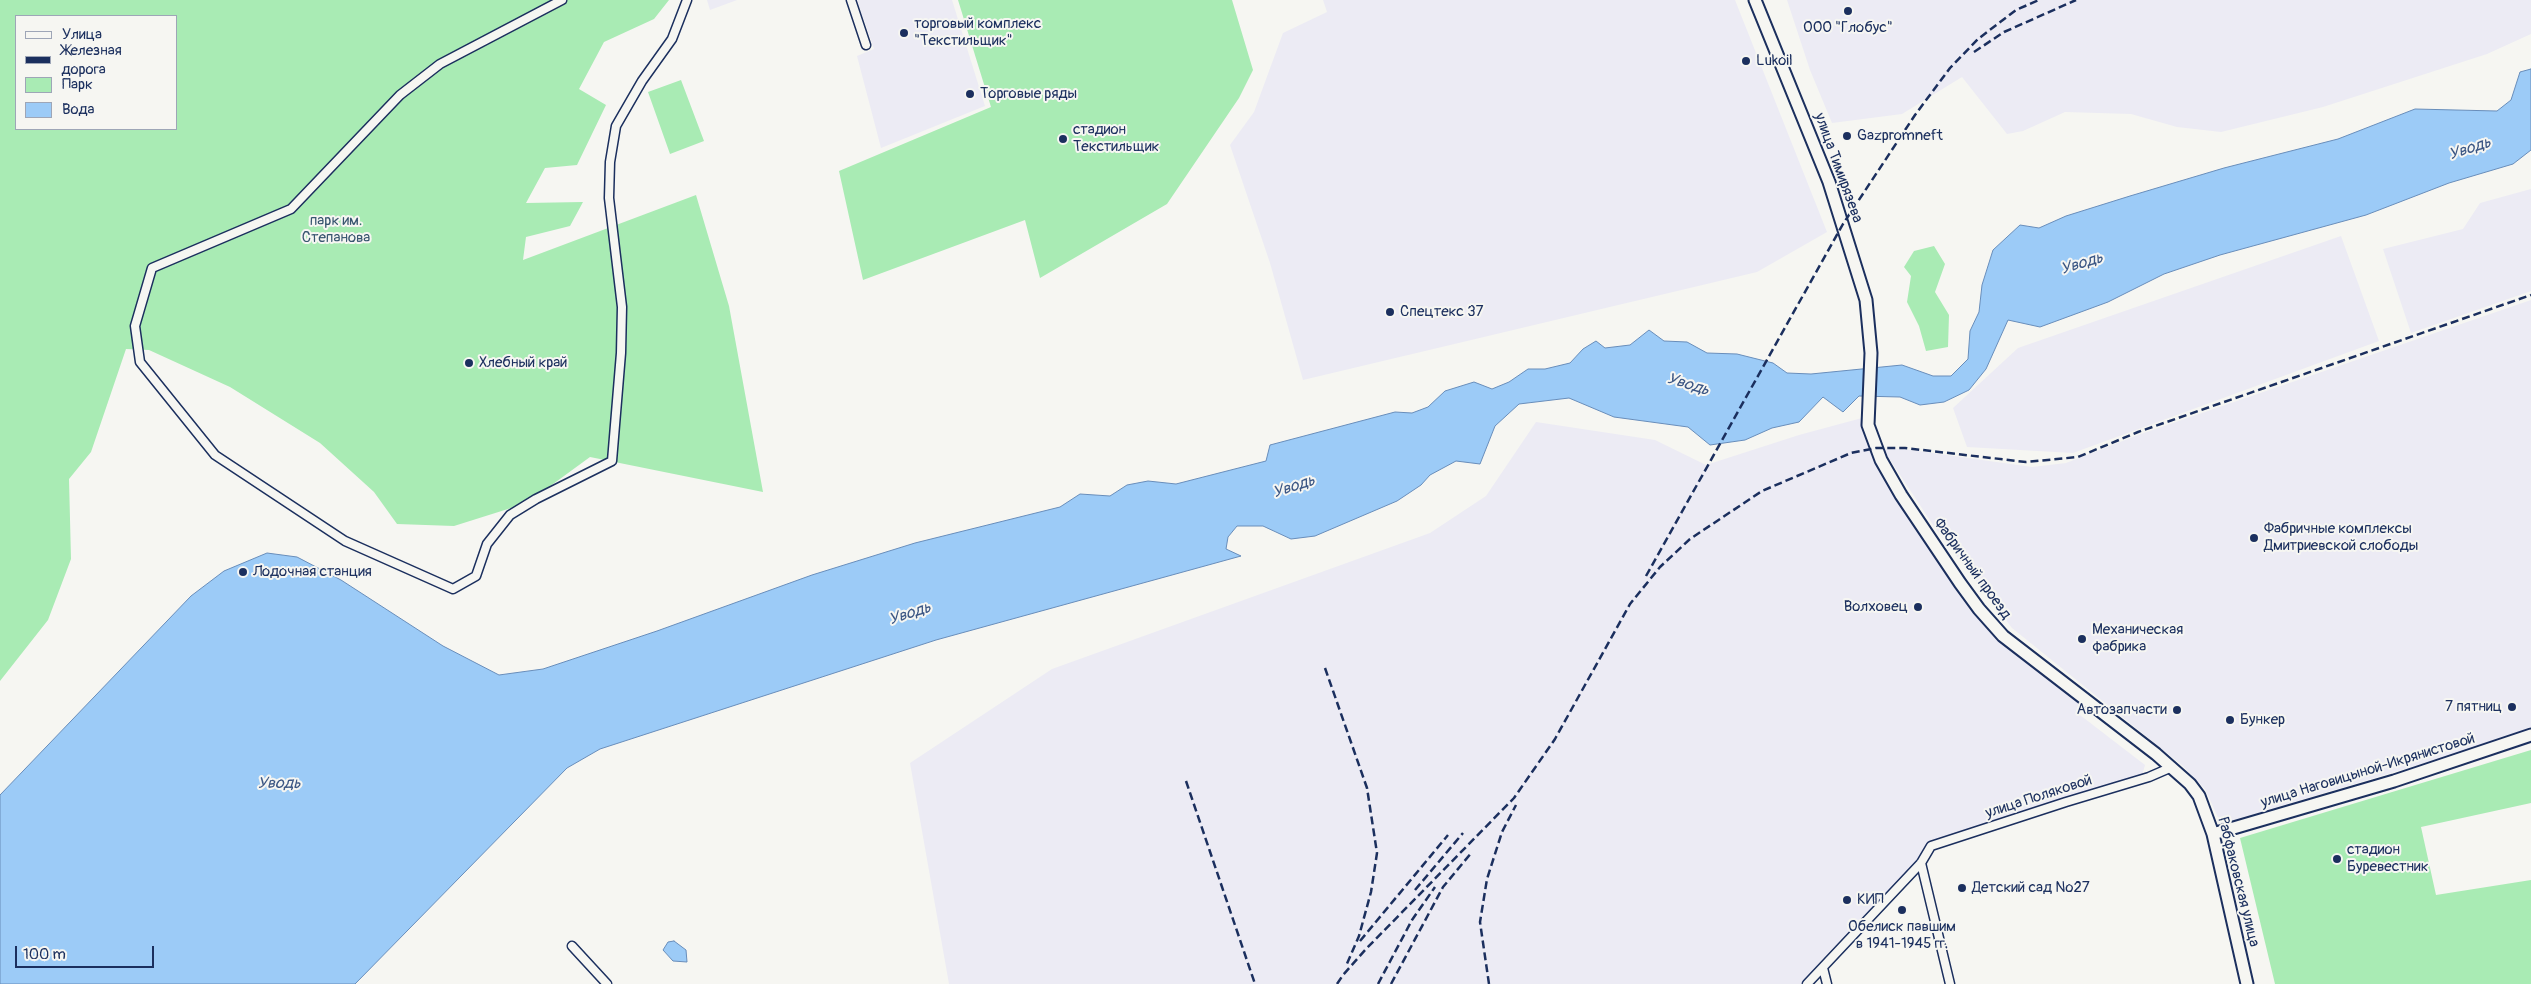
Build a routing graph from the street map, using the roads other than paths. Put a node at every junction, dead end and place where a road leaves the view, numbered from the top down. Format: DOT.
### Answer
graph roads {
  1 [pos="562,0"];
  2 [pos="687,0"];
  3 [pos="851,0"];
  4 [pos="1755,0"];
  5 [pos="866,45"];
  6 [pos="1868,408"];
  7 [pos="2531,736"];
  8 [pos="2172,767"];
  9 [pos="2213,834"];
  10 [pos="1921,863"];
  11 [pos="572,946"];
  12 [pos="1823,968"];
  13 [pos="607,984"];
  14 [pos="1807,984"];
  15 [pos="1827,984"];
  16 [pos="1950,984"];
  17 [pos="2247,984"];
  1 -- 2 [label="street"];
  3 -- 5 [label="street"];
  4 -- 6 [label="main road, улица Тимирязева"];
  6 -- 8 [label="main road, Фабричный проезд"];
  7 -- 9 [label="main road, улица Наговицыной-Икрянистовой"];
  8 -- 9 [label="main road, Рабфаковская улица"];
  8 -- 10 [label="street, улица Поляковой"];
  9 -- 17 [label="main road, Рабфаковская улица"];
  10 -- 12 [label="street, улица Поляковой"];
  10 -- 16 [label="street"];
  11 -- 13 [label="street"];
  12 -- 14 [label="street, улица Поляковой"];
  12 -- 15 [label="street"];
}
